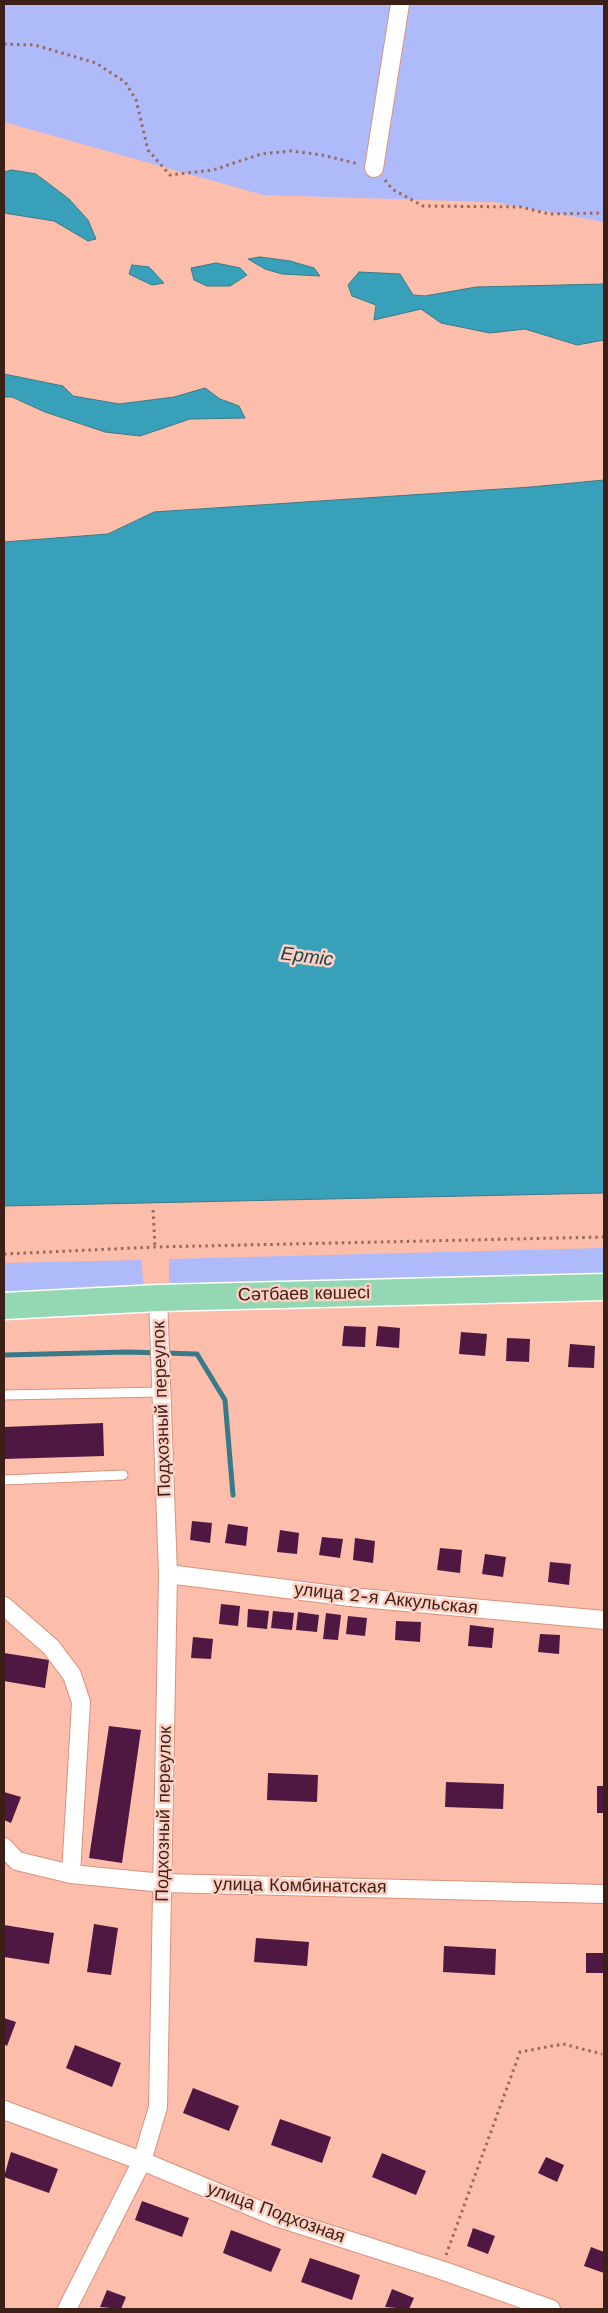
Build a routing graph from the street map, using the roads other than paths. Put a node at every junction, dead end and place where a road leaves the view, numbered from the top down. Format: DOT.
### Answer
graph roads {
  1 [pos="400,4"];
  2 [pos="374,168"];
  3 [pos="604,1287"];
  4 [pos="158,1298"];
  5 [pos="4,1306"];
  6 [pos="162,1392"];
  7 [pos="4,1395"];
  8 [pos="123,1475"];
  9 [pos="4,1480"];
  10 [pos="168,1574"];
  11 [pos="4,1606"];
  12 [pos="604,1620"];
  13 [pos="4,1847"];
  14 [pos="71,1874"];
  15 [pos="163,1883"];
  16 [pos="604,1894"];
  17 [pos="4,2110"];
  18 [pos="142,2161"];
  19 [pos="67,2309"];
  20 [pos="551,2309"];
  1 -- 2 [label="street"];
  3 -- 4 [label="main road, Сәтбаев көшесі"];
  4 -- 5 [label="main road, Сәтбаев көшесі"];
  4 -- 6 [label="street, Подхозный переулок"];
  6 -- 7 [label="lane"];
  6 -- 10 [label="street, Подхозный переулок"];
  8 -- 9 [label="lane"];
  10 -- 12 [label="street, улица 2-я Аккульская"];
  10 -- 15 [label="street, Подхозный переулок"];
  11 -- 14 [label="street"];
  13 -- 14 [label="street, улица Комбинатская"];
  14 -- 15 [label="street, улица Комбинатская"];
  15 -- 16 [label="street, улица Комбинатская"];
  15 -- 18 [label="street, Подхозный переулок"];
  17 -- 18 [label="street, улица Подхозная"];
  18 -- 19 [label="street, Подхозный переулок"];
  18 -- 20 [label="street, улица Подхозная"];
}
